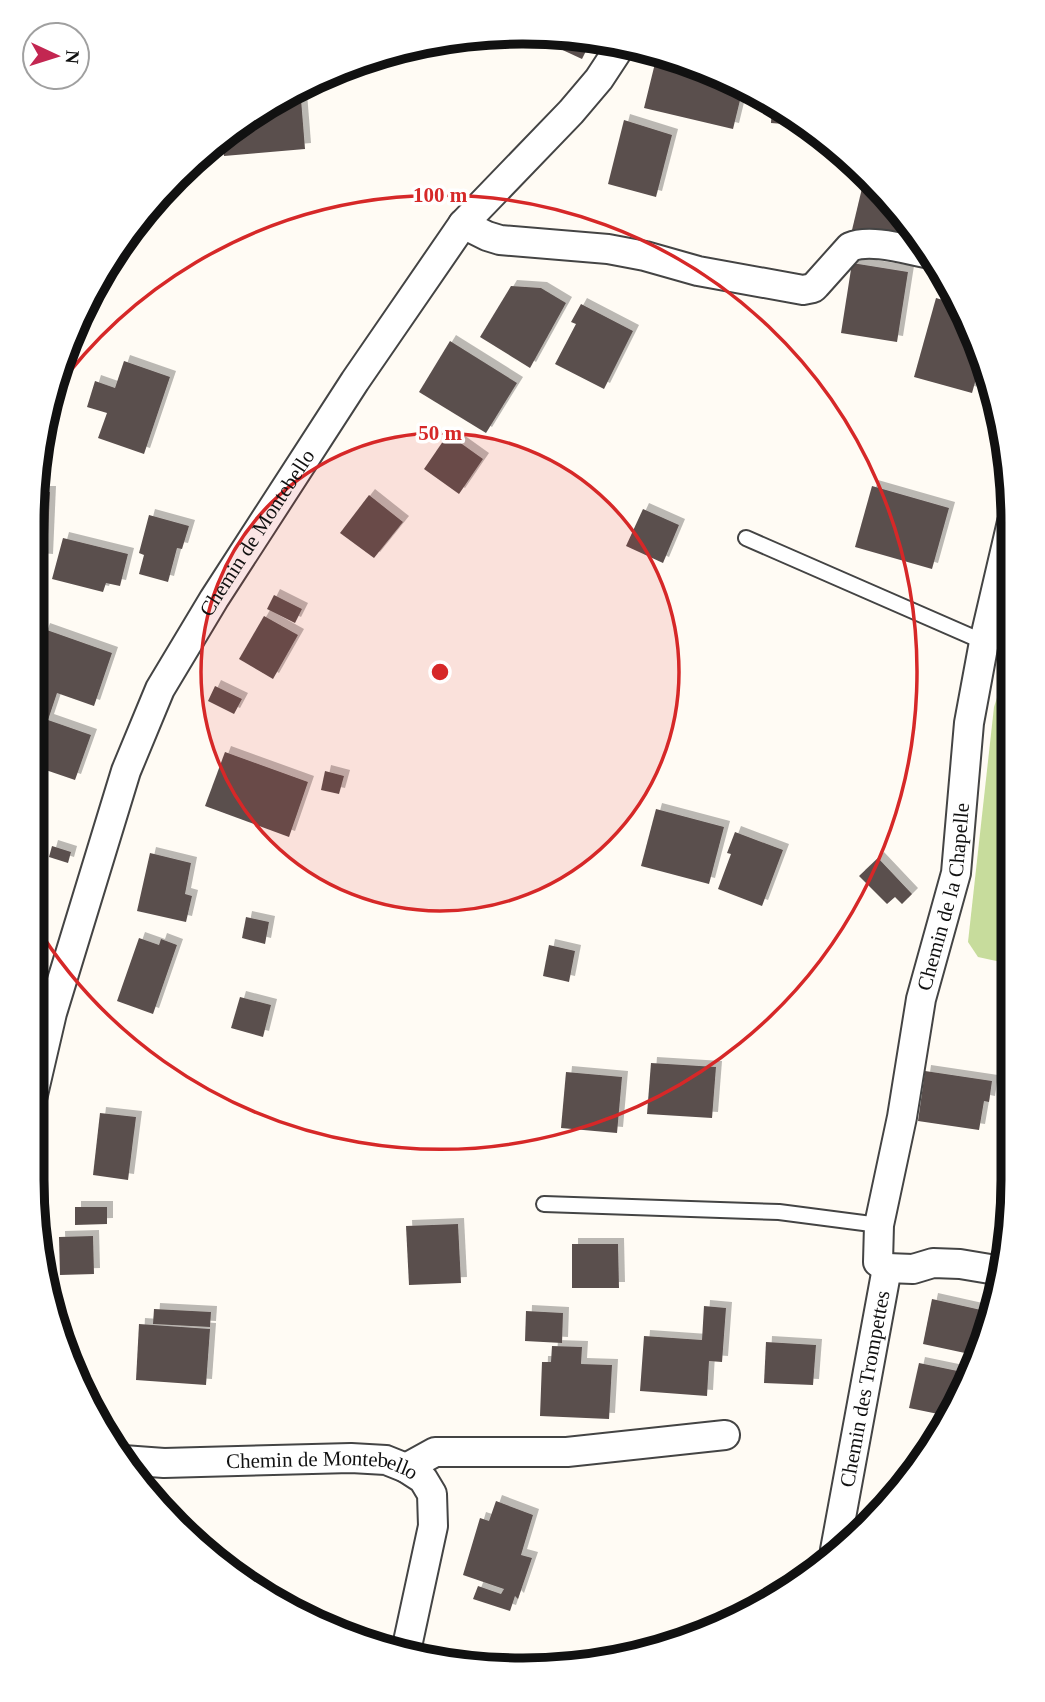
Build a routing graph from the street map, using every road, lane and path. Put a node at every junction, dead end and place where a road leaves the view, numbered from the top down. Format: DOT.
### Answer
graph roads {
  1 [pos="616,53"];
  2 [pos="463,224"];
  3 [pos="917,251"];
  4 [pos="746,538"];
  5 [pos="1001,569"];
  6 [pos="984,642"];
  7 [pos="44,1047"];
  8 [pos="544,1203"];
  9 [pos="878,1225"];
  10 [pos="887,1268"];
  11 [pos="993,1269"];
  12 [pos="725,1435"];
  13 [pos="136,1461"];
  14 [pos="406,1468"];
  15 [pos="837,1540"];
  16 [pos="408,1644"];
  1 -- 2 [label="street, Chemin de Montebello"];
  2 -- 3 [label="street"];
  2 -- 7 [label="street, Chemin de Montebello"];
  4 -- 6 [label="lane"];
  5 -- 6 [label="street, Chemin de la Chapelle"];
  6 -- 9 [label="street, Chemin de la Chapelle"];
  8 -- 9 [label="lane"];
  9 -- 10 [label="street, Chemin de la Chapelle"];
  10 -- 11 [label="street"];
  10 -- 15 [label="street, Chemin des Trompettes"];
  12 -- 14 [label="street"];
  13 -- 14 [label="street, Chemin de Montebello"];
  14 -- 16 [label="street, Chemin de Montebello"];
}
